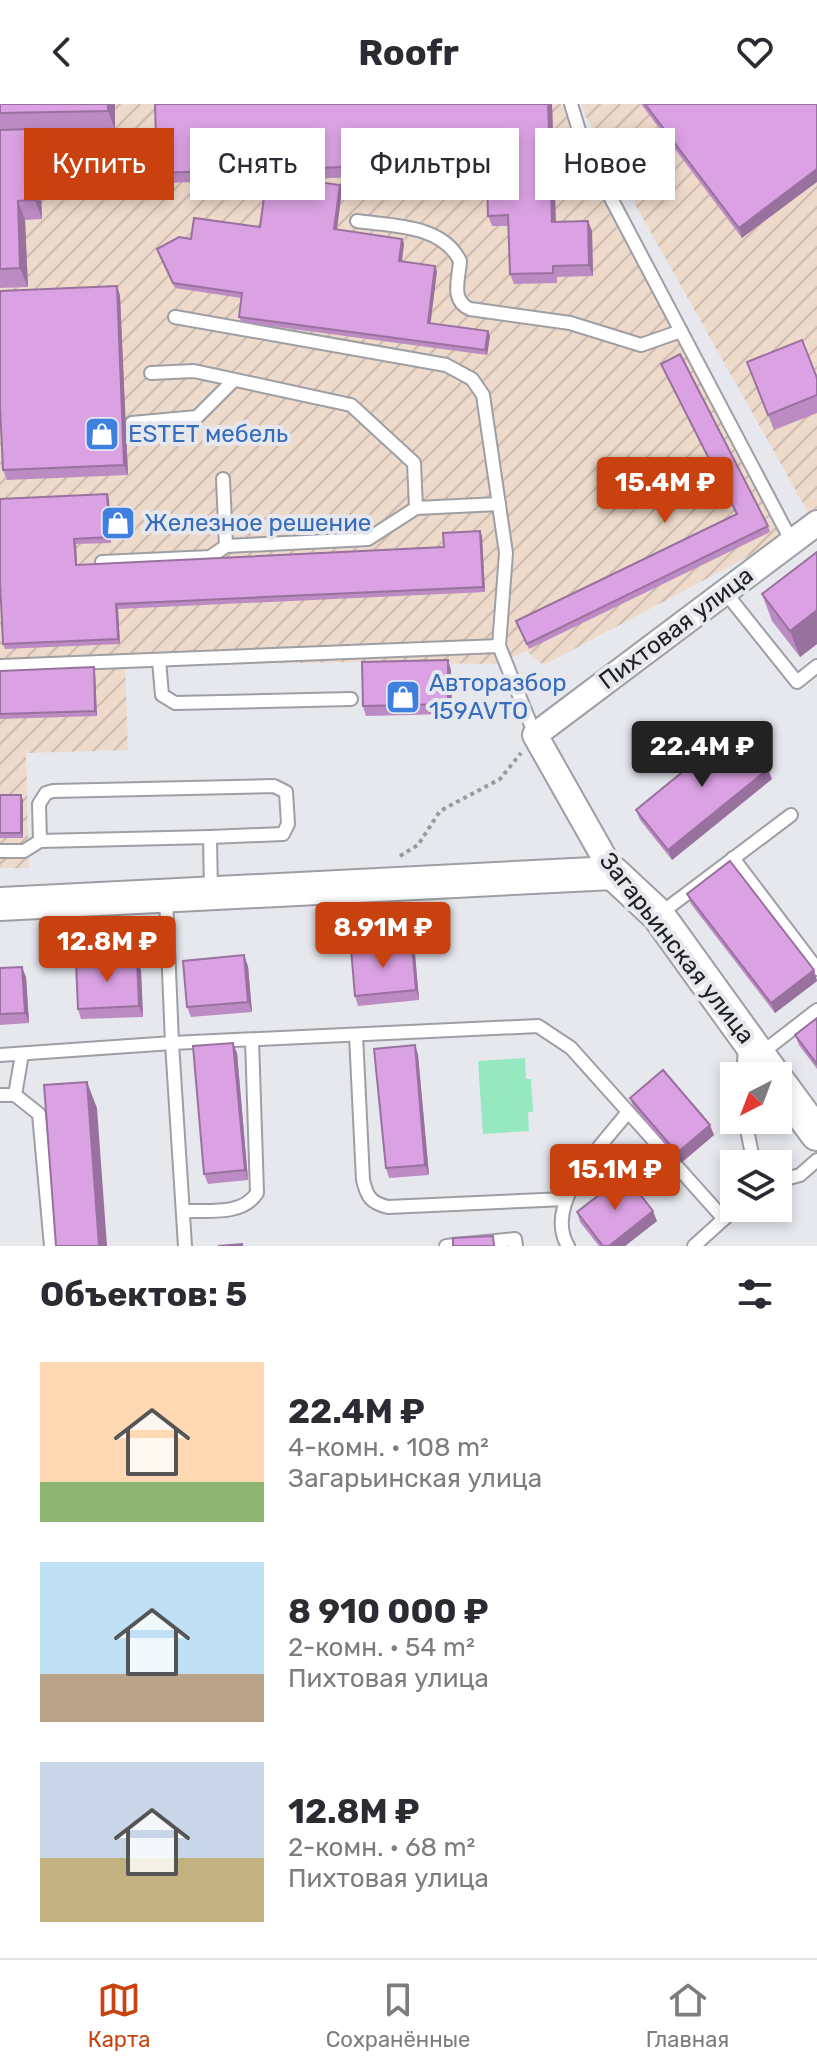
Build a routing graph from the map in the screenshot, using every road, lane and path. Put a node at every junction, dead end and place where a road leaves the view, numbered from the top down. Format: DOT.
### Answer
graph roads {
  1 [pos="571,104"];
  2 [pos="357,221"];
  3 [pos="175,317"];
  4 [pos="681,331"];
  5 [pos="151,373"];
  6 [pos="234,380"];
  7 [pos="132,423"];
  8 [pos="223,479"];
  9 [pos="499,504"];
  10 [pos="416,508"];
  11 [pos="817,523"];
  12 [pos="792,542"];
  13 [pos="226,546"];
  14 [pos="102,562"];
  15 [pos="725,592"];
  16 [pos="499,646"];
  17 [pos="159,660"];
  18 [pos="0,666"];
  19 [pos="817,666"];
  20 [pos="351,699"];
  21 [pos="535,735"];
  22 [pos="791,815"];
  23 [pos="210,837"];
  24 [pos="40,841"];
  25 [pos="0,851"];
  26 [pos="733,858"];
  27 [pos="392,861"];
  28 [pos="613,873"];
  29 [pos="211,893"];
  30 [pos="166,895"];
  31 [pos="0,904"];
  32 [pos="658,915"];
  33 [pos="817,969"];
  34 [pos="817,1010"];
  35 [pos="356,1035"];
  36 [pos="252,1040"];
  37 [pos="172,1043"];
  38 [pos="22,1054"];
  39 [pos="0,1055"];
  40 [pos="758,1062"];
  41 [pos="763,1062"];
  42 [pos="0,1095"];
  43 [pos="15,1095"];
  44 [pos="792,1104"];
  45 [pos="628,1112"];
  46 [pos="817,1134"];
  47 [pos="817,1160"];
  48 [pos="792,1177"];
  49 [pos="566,1199"];
  50 [pos="183,1211"];
  51 [pos="720,1215"];
  52 [pos="721,1222"];
  53 [pos="51,1246"];
  54 [pos="185,1246"];
  55 [pos="446,1246"];
  56 [pos="516,1246"];
  57 [pos="568,1246"];
  58 [pos="694,1246"];
  1 -- 4 [label="lane"];
  2 -- 4 [label="lane"];
  3 -- 9 [label="lane"];
  4 -- 12 [label="lane"];
  5 -- 6 [label="lane"];
  6 -- 7 [label="lane"];
  6 -- 10 [label="lane"];
  8 -- 13 [label="lane"];
  9 -- 10 [label="lane"];
  9 -- 16 [label="lane"];
  10 -- 13 [label="lane"];
  11 -- 12 [label="street, Пихтовая улица"];
  12 -- 15 [label="street, Пихтовая улица"];
  13 -- 14 [label="lane"];
  15 -- 19 [label="lane"];
  15 -- 21 [label="street, Пихтовая улица"];
  16 -- 17 [label="lane"];
  16 -- 21 [label="lane"];
  17 -- 18 [label="lane"];
  17 -- 20 [label="lane"];
  21 -- 27 [label="path"];
  21 -- 28 [label="street, Загарьинская улица"];
  22 -- 26 [label="lane"];
  23 -- 24 [label="lane"];
  23 -- 24 [label="lane"];
  23 -- 29 [label="lane"];
  24 -- 25 [label="lane"];
  26 -- 32 [label="lane"];
  26 -- 33 [label="lane"];
  28 -- 29 [label="main road"];
  28 -- 32 [label="main road, Загарьинская улица"];
  29 -- 30 [label="main road"];
  30 -- 31 [label="main road"];
  30 -- 37 [label="lane"];
  32 -- 40 [label="main road, Загарьинская улица"];
  34 -- 41 [label="lane"];
  35 -- 36 [label="lane"];
  35 -- 45 [label="lane"];
  35 -- 49 [label="lane"];
  36 -- 37 [label="lane"];
  36 -- 50 [label="lane"];
  37 -- 38 [label="lane"];
  37 -- 50 [label="lane"];
  38 -- 39 [label="lane"];
  38 -- 43 [label="lane"];
  42 -- 43 [label="lane"];
  43 -- 53 [label="lane"];
  44 -- 46 [label="main road, Загарьинская улица"];
  45 -- 49 [label="lane"];
  45 -- 51 [label="lane"];
  47 -- 48 [label="lane"];
  49 -- 57 [label="lane"];
  50 -- 54 [label="lane"];
  52 -- 58 [label="lane"];
  55 -- 56 [label="lane"];
}
